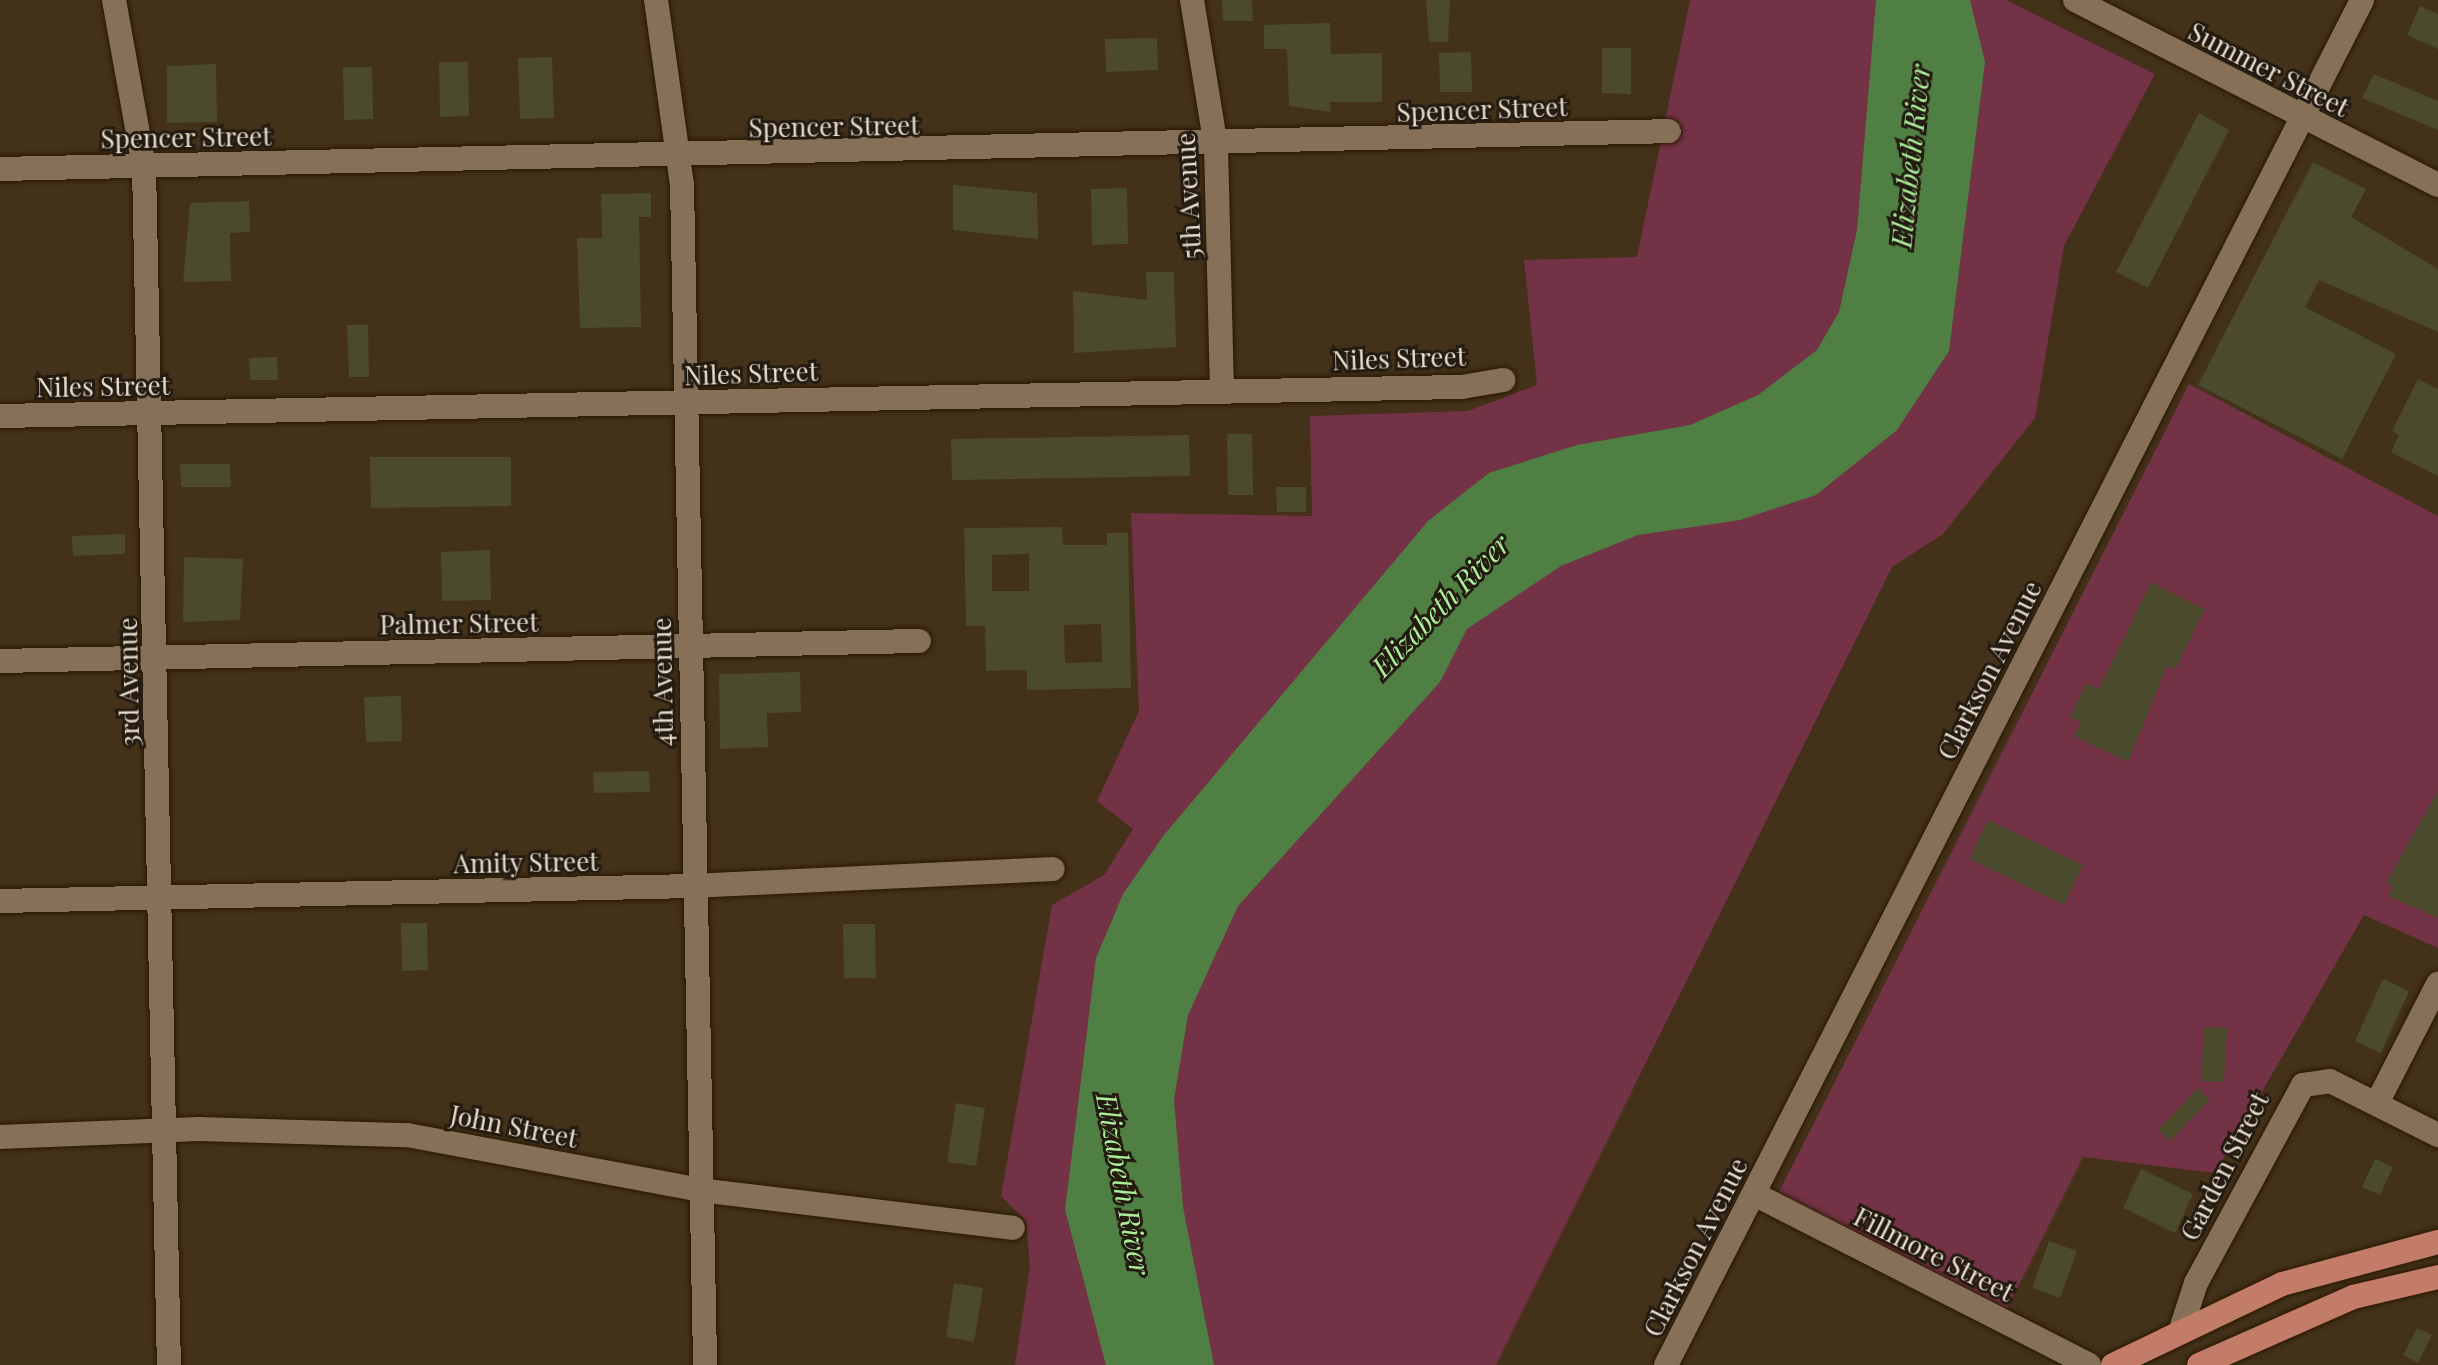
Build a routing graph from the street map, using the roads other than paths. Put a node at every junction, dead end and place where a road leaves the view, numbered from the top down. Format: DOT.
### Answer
graph roads {
  1 [pos="114,0"];
  2 [pos="656,0"];
  3 [pos="1192,0"];
  4 [pos="2362,0"];
  5 [pos="2087,3"];
  6 [pos="2301,118"];
  7 [pos="1669,131"];
  8 [pos="1216,146"];
  9 [pos="680,158"];
  10 [pos="144,166"];
  11 [pos="0,169"];
  12 [pos="2438,185"];
  13 [pos="1503,380"];
  14 [pos="1222,390"];
  15 [pos="685,403"];
  16 [pos="150,413"];
  17 [pos="0,416"];
  18 [pos="919,641"];
  19 [pos="690,645"];
  20 [pos="155,658"];
  21 [pos="0,661"];
  22 [pos="1053,869"];
  23 [pos="692,886"];
  24 [pos="160,899"];
  25 [pos="0,901"];
  26 [pos="2438,984"];
  27 [pos="2377,1103"];
  28 [pos="166,1133"];
  29 [pos="2438,1135"];
  30 [pos="0,1137"];
  31 [pos="700,1190"];
  32 [pos="1754,1194"];
  33 [pos="1013,1228"];
  34 [pos="2438,1242"];
  35 [pos="2438,1277"];
  36 [pos="2182,1326"];
  37 [pos="169,1365"];
  38 [pos="705,1365"];
  39 [pos="1666,1365"];
  40 [pos="2089,1365"];
  41 [pos="2113,1365"];
  42 [pos="2199,1365"];
  1 -- 10 [label="street, 3rd Avenue"];
  2 -- 9 [label="street, 4th Avenue"];
  3 -- 8 [label="street, 5th Avenue"];
  4 -- 6 [label="street, Clarkson Avenue"];
  5 -- 6 [label="street, Summer Street"];
  6 -- 12 [label="street, Summer Street"];
  6 -- 32 [label="street, Clarkson Avenue"];
  7 -- 8 [label="street, Spencer Street"];
  8 -- 9 [label="street, Spencer Street"];
  8 -- 14 [label="street, 5th Avenue"];
  9 -- 10 [label="street, Spencer Street"];
  9 -- 15 [label="street, 4th Avenue"];
  10 -- 11 [label="street, Spencer Street"];
  10 -- 16 [label="street, 3rd Avenue"];
  13 -- 14 [label="street, Niles Street"];
  14 -- 15 [label="street, Niles Street"];
  15 -- 16 [label="street, Niles Street"];
  15 -- 19 [label="street, 4th Avenue"];
  16 -- 17 [label="street, Niles Street"];
  16 -- 20 [label="street, 3rd Avenue"];
  18 -- 19 [label="street, Palmer Street"];
  19 -- 20 [label="street, Palmer Street"];
  19 -- 23 [label="street, 4th Avenue"];
  20 -- 21 [label="street, Palmer Street"];
  20 -- 24 [label="street, 3rd Avenue"];
  22 -- 23 [label="street, Amity Street"];
  23 -- 24 [label="street, Amity Street"];
  23 -- 31 [label="street, 4th Avenue"];
  24 -- 25 [label="street, Amity Street"];
  24 -- 28 [label="street, 3rd Avenue"];
  26 -- 27 [label="street"];
  27 -- 29 [label="street, Garden Street"];
  27 -- 36 [label="street, Garden Street"];
  28 -- 30 [label="street, John Street"];
  28 -- 31 [label="street, John Street"];
  28 -- 37 [label="street, 3rd Avenue"];
  31 -- 33 [label="street, John Street"];
  31 -- 38 [label="street, 4th Avenue"];
  32 -- 39 [label="street, Clarkson Avenue"];
  32 -- 40 [label="street, Fillmore Street"];
  34 -- 36 [label="highway"];
  35 -- 42 [label="highway"];
  36 -- 41 [label="highway"];
}
